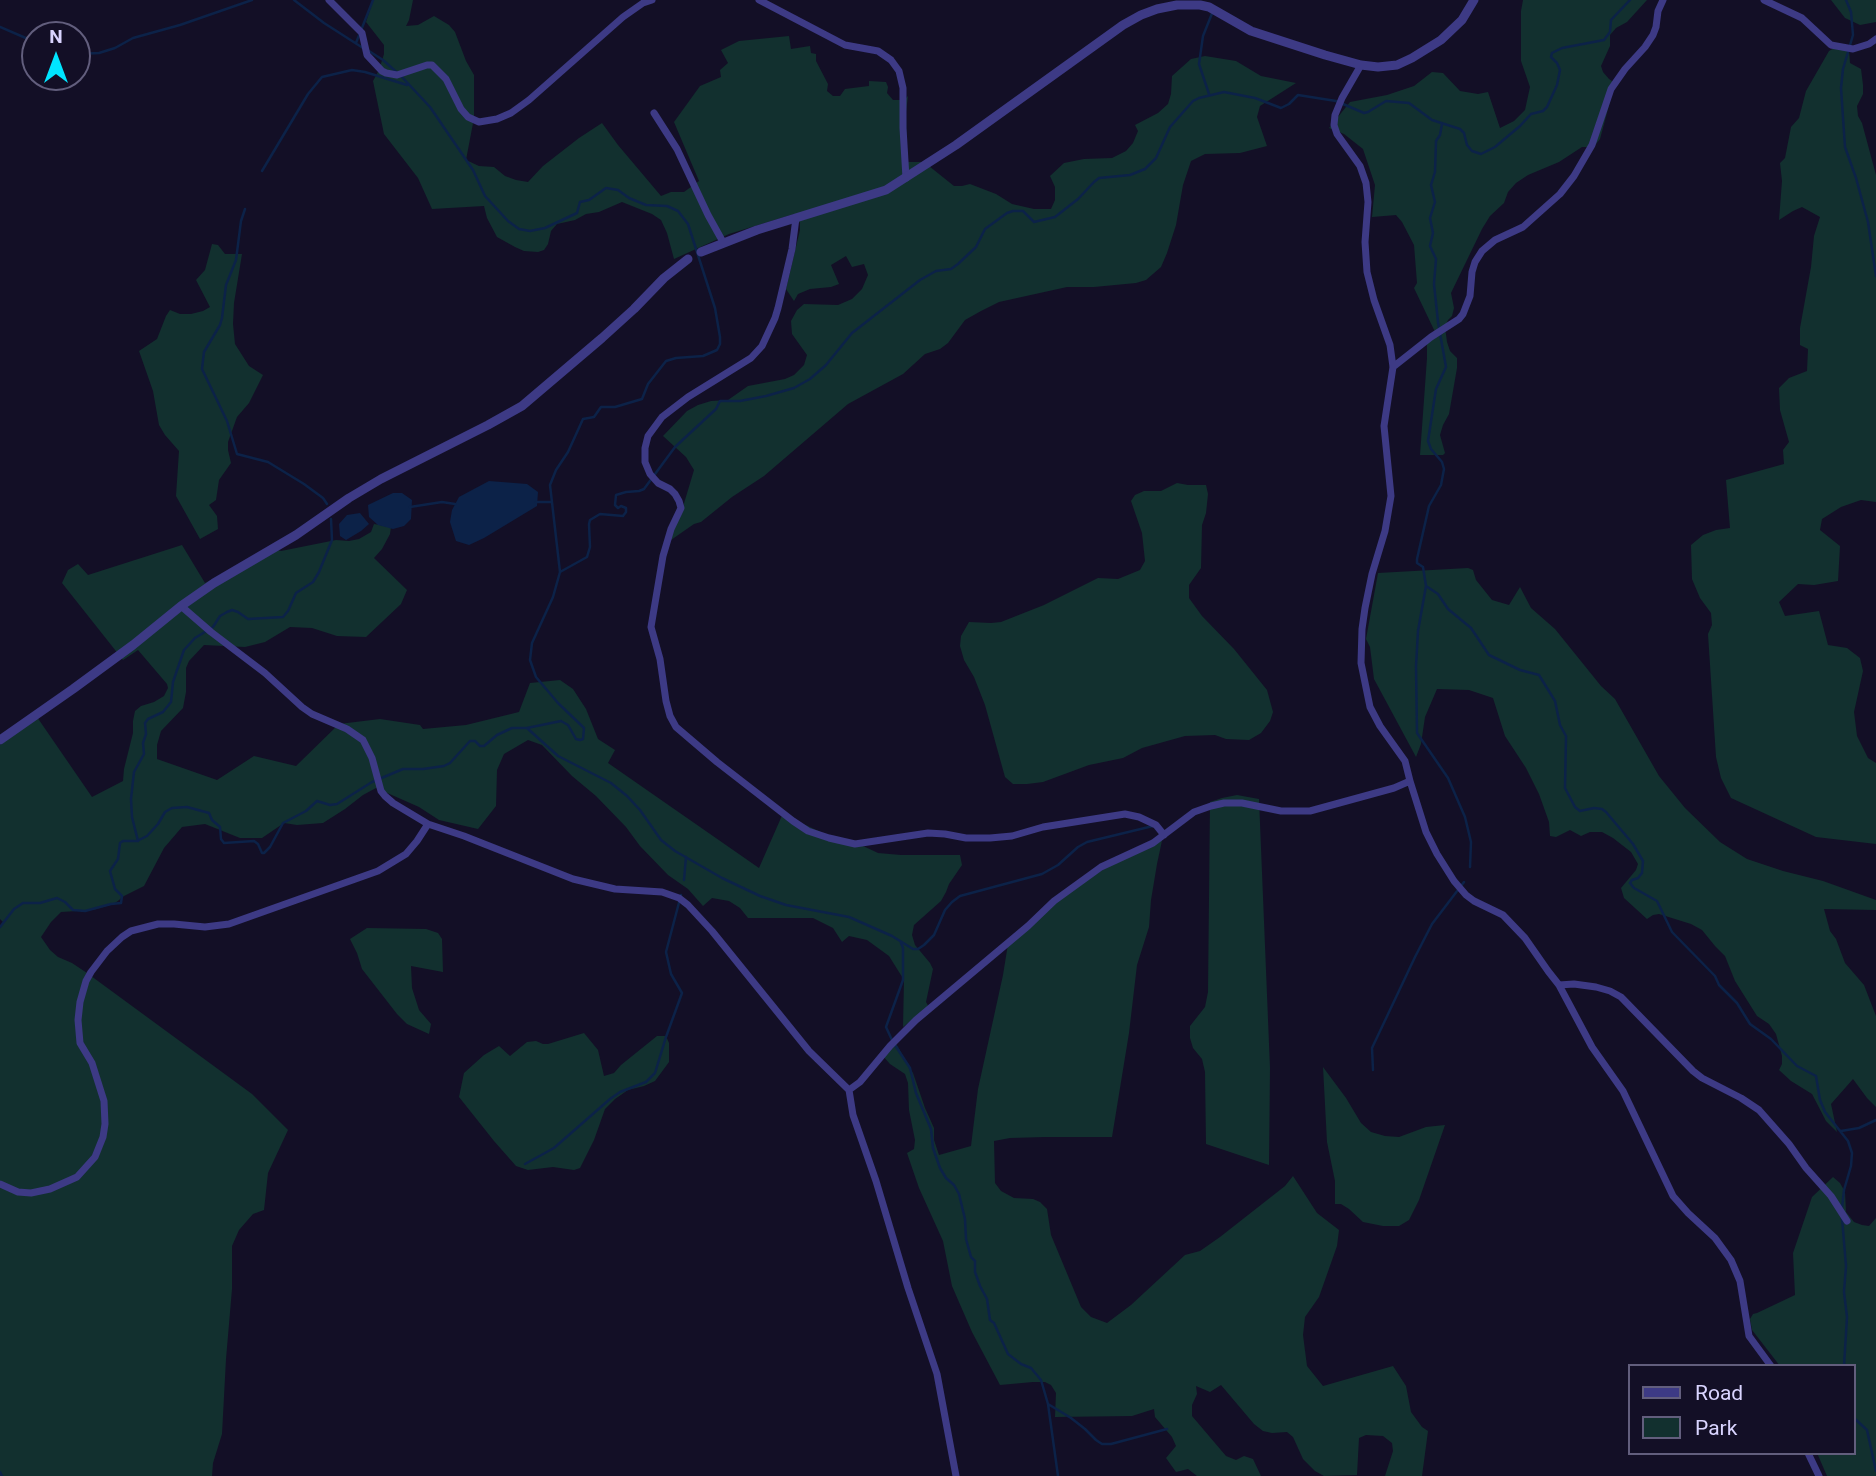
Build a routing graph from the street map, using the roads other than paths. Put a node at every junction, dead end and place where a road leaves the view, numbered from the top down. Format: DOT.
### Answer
graph roads {
  1 [pos="329,0"];
  2 [pos="652,0"];
  3 [pos="759,0"];
  4 [pos="1474,0"];
  5 [pos="1663,0"];
  6 [pos="1764,0"];
  7 [pos="1157,5"];
  8 [pos="1876,38"];
  9 [pos="1361,65"];
  10 [pos="654,113"];
  11 [pos="906,177"];
  12 [pos="796,218"];
  13 [pos="723,242"];
  14 [pos="701,252"];
  15 [pos="688,259"];
  16 [pos="1393,367"];
  17 [pos="181,606"];
  18 [pos="0,740"];
  19 [pos="1410,781"];
  20 [pos="428,824"];
  21 [pos="1164,835"];
  22 [pos="1559,985"];
  23 [pos="849,1090"];
  24 [pos="0,1184"];
  25 [pos="1847,1221"];
  26 [pos="1770,1364"];
  27 [pos="1809,1455"];
  28 [pos="956,1476"];
  29 [pos="1819,1476"];
  1 -- 2 [label="street"];
  3 -- 11 [label="street"];
  4 -- 9 [label="street"];
  5 -- 16 [label="street"];
  6 -- 8 [label="street"];
  7 -- 9 [label="street"];
  7 -- 11 [label="street"];
  9 -- 16 [label="street"];
  10 -- 13 [label="street"];
  11 -- 12 [label="street"];
  12 -- 13 [label="street"];
  12 -- 21 [label="street"];
  13 -- 14 [label="street"];
  14 -- 15 [label="street"];
  15 -- 17 [label="street"];
  16 -- 19 [label="street"];
  17 -- 18 [label="street"];
  17 -- 20 [label="street"];
  19 -- 21 [label="street"];
  19 -- 22 [label="street"];
  20 -- 23 [label="street"];
  20 -- 24 [label="street"];
  21 -- 23 [label="street"];
  22 -- 25 [label="street"];
  22 -- 26 [label="street"];
  23 -- 28 [label="street"];
  27 -- 29 [label="street"];
}
